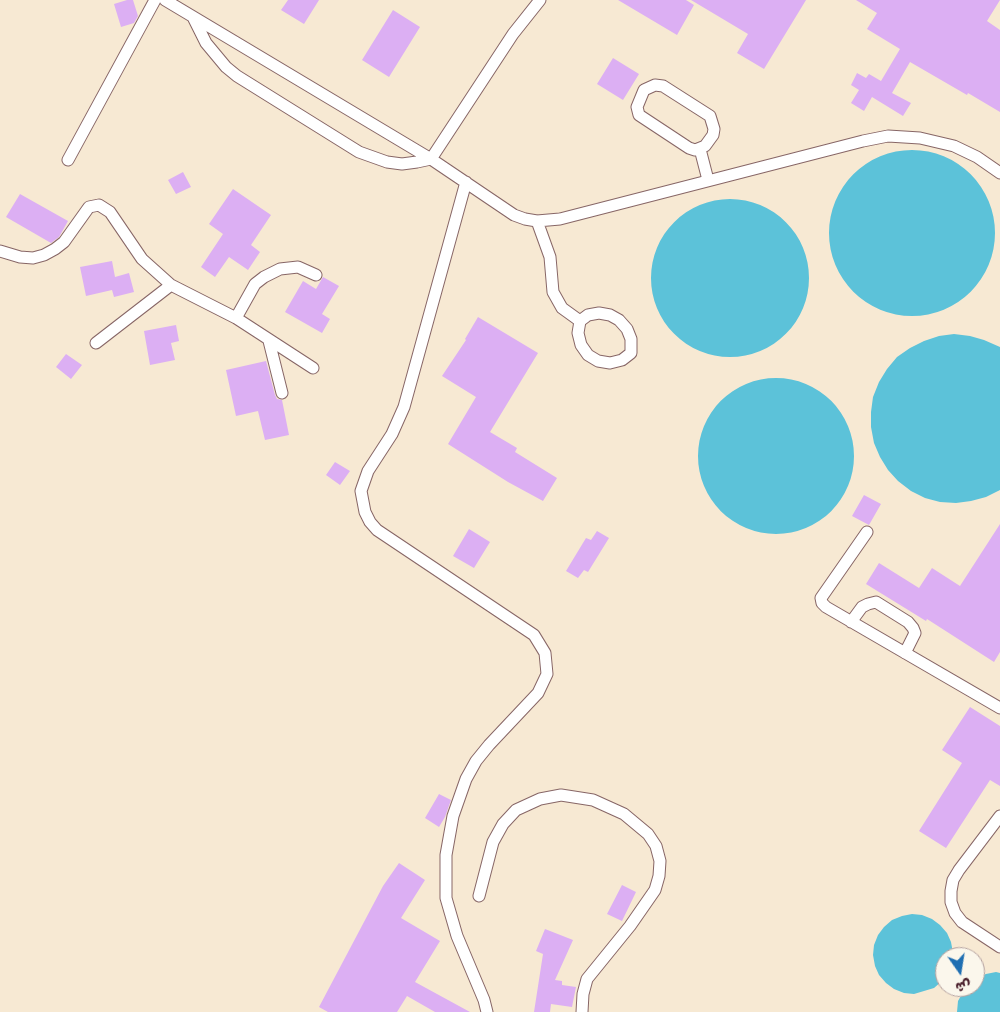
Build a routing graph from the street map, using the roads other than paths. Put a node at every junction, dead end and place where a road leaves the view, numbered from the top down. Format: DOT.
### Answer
graph roads {
  1 [pos="155,0"];
  2 [pos="165,0"];
  3 [pos="540,0"];
  4 [pos="193,16"];
  5 [pos="700,149"];
  6 [pos="431,158"];
  7 [pos="68,160"];
  8 [pos="1000,173"];
  9 [pos="708,180"];
  10 [pos="466,182"];
  11 [pos="537,221"];
  12 [pos="0,251"];
  13 [pos="316,275"];
  14 [pos="171,285"];
  15 [pos="236,318"];
  16 [pos="580,322"];
  17 [pos="270,341"];
  18 [pos="96,343"];
  19 [pos="312,368"];
  20 [pos="282,393"];
  21 [pos="867,532"];
  22 [pos="852,622"];
  23 [pos="905,653"];
  24 [pos="1000,708"];
  25 [pos="1000,816"];
  26 [pos="479,896"];
  27 [pos="1000,947"];
  28 [pos="486,1012"];
  29 [pos="582,1012"];
  1 -- 7 [label="lane"];
  2 -- 4 [label="lane"];
  3 -- 6 [label="lane"];
  4 -- 6 [label="lane"];
  4 -- 6 [label="lane"];
  5 -- 5 [label="lane"];
  5 -- 9 [label="lane"];
  6 -- 10 [label="lane"];
  8 -- 9 [label="lane"];
  9 -- 11 [label="lane"];
  10 -- 11 [label="lane"];
  10 -- 28 [label="lane"];
  11 -- 16 [label="lane"];
  12 -- 14 [label="lane"];
  13 -- 15 [label="lane"];
  14 -- 15 [label="lane"];
  14 -- 18 [label="lane"];
  15 -- 17 [label="lane"];
  16 -- 16 [label="lane"];
  17 -- 19 [label="lane"];
  17 -- 20 [label="lane"];
  21 -- 22 [label="lane"];
  22 -- 23 [label="lane"];
  22 -- 23 [label="lane"];
  23 -- 24 [label="lane"];
  25 -- 27 [label="lane"];
  26 -- 29 [label="lane"];
}
